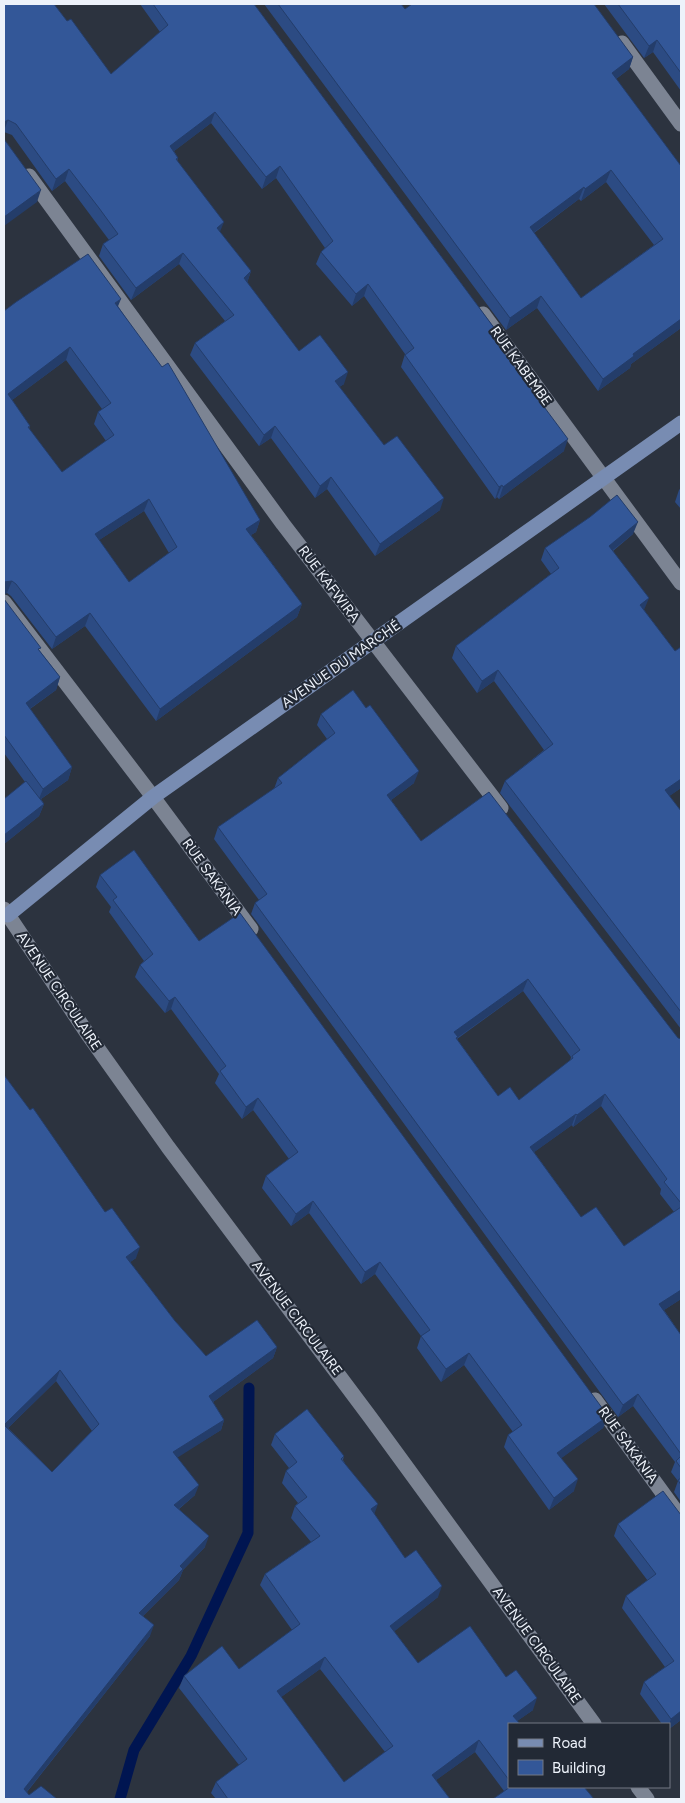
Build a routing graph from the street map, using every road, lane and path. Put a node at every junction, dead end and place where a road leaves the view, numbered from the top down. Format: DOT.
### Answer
graph roads {
  1 [pos="611,28"];
  2 [pos="681,124"];
  3 [pos="21,165"];
  4 [pos="473,301"];
  5 [pos="681,423"];
  6 [pos="604,478"];
  7 [pos="681,583"];
  8 [pos="4,602"];
  9 [pos="373,642"];
  10 [pos="153,796"];
  11 [pos="512,823"];
  12 [pos="6,912"];
  13 [pos="259,941"];
  14 [pos="587,1390"];
  15 [pos="681,1518"];
  16 [pos="593,1723"];
  17 [pos="639,1788"];
  18 [pos="647,1799"];
  1 -- 2 [label="street"];
  3 -- 9 [label="street, RUE KAFWIRA"];
  4 -- 6 [label="street, RUE KABEMBE"];
  5 -- 6 [label="street, AVENUE DU MARCHÉ"];
  6 -- 7 [label="street, RUE KABEMBE"];
  6 -- 9 [label="street, AVENUE DU MARCHÉ"];
  8 -- 10 [label="street, RUE SAKANIA"];
  9 -- 10 [label="street, AVENUE DU MARCHÉ"];
  9 -- 11 [label="street, RUE KAFWIRA"];
  10 -- 12 [label="street, AVENUE DU MARCHÉ"];
  10 -- 13 [label="street, RUE SAKANIA"];
  12 -- 16 [label="street, AVENUE CIRCULAIRE"];
  14 -- 15 [label="street, RUE SAKANIA"];
  17 -- 18 [label="street"];
}
